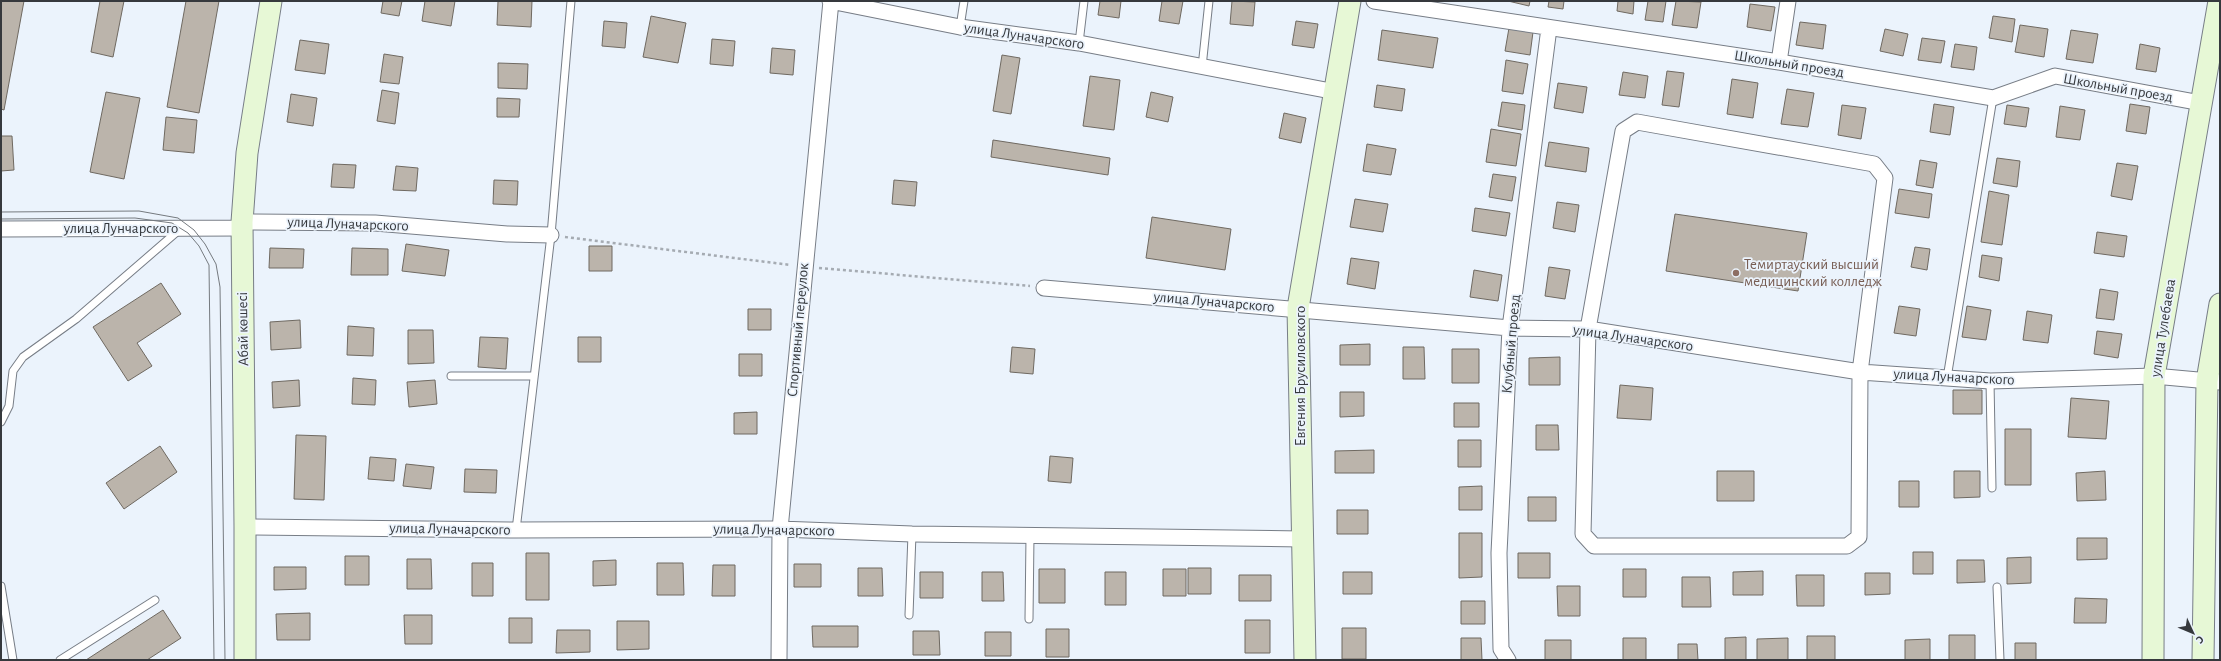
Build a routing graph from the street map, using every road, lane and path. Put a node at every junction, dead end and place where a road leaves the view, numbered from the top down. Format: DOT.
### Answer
graph roads {
  1 [pos="271,1"];
  2 [pos="571,1"];
  3 [pos="831,1"];
  4 [pos="964,1"];
  5 [pos="1084,1"];
  6 [pos="1209,1"];
  7 [pos="1350,1"];
  8 [pos="1374,1"];
  9 [pos="1788,1"];
  10 [pos="2219,1"];
  11 [pos="960,27"];
  12 [pos="1549,28"];
  13 [pos="1079,43"];
  14 [pos="1779,62"];
  15 [pos="1202,67"];
  16 [pos="1336,92"];
  17 [pos="1993,98"];
  18 [pos="2201,103"];
  19 [pos="242,225"];
  20 [pos="180,228"];
  21 [pos="1,229"];
  22 [pos="551,235"];
  23 [pos="1044,288"];
  24 [pos="2220,304"];
  25 [pos="1298,308"];
  26 [pos="1510,328"];
  27 [pos="1588,329"];
  28 [pos="1860,372"];
  29 [pos="451,376"];
  30 [pos="534,376"];
  31 [pos="2154,376"];
  32 [pos="1948,378"];
  33 [pos="1990,381"];
  34 [pos="2214,381"];
  35 [pos="1,422"];
  36 [pos="1992,488"];
  37 [pos="245,527"];
  38 [pos="780,529"];
  39 [pos="516,530"];
  40 [pos="912,534"];
  41 [pos="1030,536"];
  42 [pos="1302,539"];
  43 [pos="1,586"];
  44 [pos="1997,587"];
  45 [pos="155,600"];
  46 [pos="909,615"];
  47 [pos="1029,619"];
  48 [pos="13,660"];
  49 [pos="60,660"];
  50 [pos="245,660"];
  51 [pos="780,660"];
  52 [pos="1305,660"];
  53 [pos="1508,660"];
  54 [pos="2000,660"];
  55 [pos="2153,660"];
  56 [pos="2203,660"];
  1 -- 19 [label="street, Абай көшесі"];
  2 -- 22 [label="lane"];
  3 -- 11 [label="street, улица Луначарского"];
  3 -- 38 [label="street, Спортивный переулок"];
  4 -- 11 [label="lane"];
  5 -- 13 [label="lane"];
  6 -- 15 [label="lane"];
  7 -- 16 [label="street, Евгения Брусиловского"];
  8 -- 12 [label="street, Школьный проезд"];
  9 -- 14 [label="street"];
  10 -- 18 [label="street, улица Тулебаева"];
  11 -- 13 [label="street, улица Луначарского"];
  12 -- 14 [label="street, Школьный проезд"];
  12 -- 26 [label="street, Клубный проезд"];
  13 -- 15 [label="street, улица Луначарского"];
  14 -- 17 [label="street, Школьный проезд"];
  15 -- 16 [label="street, улица Луначарского"];
  16 -- 25 [label="street, Евгения Брусиловского"];
  17 -- 18 [label="street, Школьный проезд"];
  17 -- 32 [label="lane"];
  18 -- 31 [label="street, улица Тулебаева"];
  19 -- 20 [label="street, улица Лунчарского"];
  19 -- 22 [label="street, улица Луначарского"];
  19 -- 37 [label="street, Абай көшесі"];
  20 -- 21 [label="street, улица Лунчарского"];
  20 -- 35 [label="lane"];
  22 -- 30 [label="lane"];
  23 -- 25 [label="street, улица Луначарского"];
  24 -- 34 [label="street"];
  25 -- 26 [label="street, улица Луначарского"];
  25 -- 42 [label="street, Евгения Брусиловского"];
  26 -- 27 [label="street, улица Луначарского"];
  26 -- 53 [label="street, Клубный проезд"];
  27 -- 28 [label="street, улица Луначарского"];
  27 -- 28 [label="street"];
  27 -- 28 [label="street"];
  28 -- 32 [label="street, улица Луначарского"];
  29 -- 30 [label="lane"];
  30 -- 39 [label="lane"];
  31 -- 33 [label="street, улица Луначарского"];
  31 -- 34 [label="street, улица Луначарского"];
  31 -- 55 [label="street, улица Тулебаева"];
  32 -- 33 [label="street, улица Луначарского"];
  33 -- 36 [label="lane"];
  34 -- 56 [label="street"];
  37 -- 39 [label="street, улица Луначарского"];
  37 -- 50 [label="street, Абай көшесі"];
  38 -- 39 [label="street, улица Луначарского"];
  38 -- 40 [label="street, улица Луначарского"];
  38 -- 51 [label="street, Спортивный переулок"];
  40 -- 41 [label="street, улица Луначарского"];
  40 -- 46 [label="lane"];
  41 -- 42 [label="street, улица Луначарского"];
  41 -- 47 [label="lane"];
  42 -- 52 [label="street, Евгения Брусиловского"];
  43 -- 48 [label="lane"];
  44 -- 54 [label="lane"];
  45 -- 49 [label="lane"];
}
